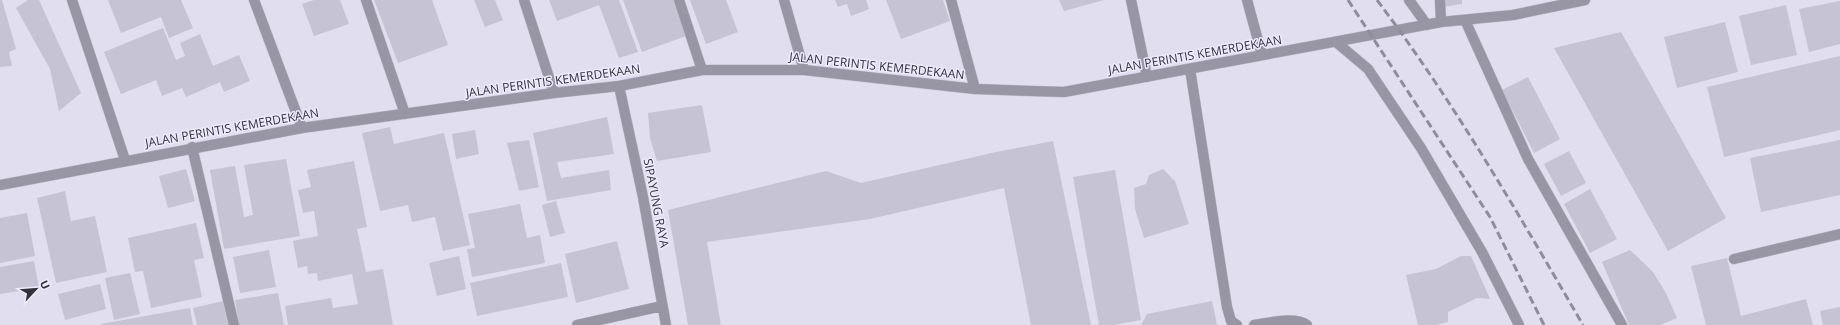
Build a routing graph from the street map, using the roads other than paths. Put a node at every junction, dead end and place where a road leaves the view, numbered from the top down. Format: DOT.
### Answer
graph roads {
  1 [pos="72,0"];
  2 [pos="254,0"];
  3 [pos="366,0"];
  4 [pos="524,0"];
  5 [pos="679,0"];
  6 [pos="784,0"];
  7 [pos="951,0"];
  8 [pos="1131,0"];
  9 [pos="1248,0"];
  10 [pos="1409,0"];
  11 [pos="1440,0"];
  12 [pos="1585,0"];
  13 [pos="1465,20"];
  14 [pos="1441,22"];
  15 [pos="1427,25"];
  16 [pos="1336,42"];
  17 [pos="1262,55"];
  18 [pos="1190,69"];
  19 [pos="702,70"];
  20 [pos="804,70"];
  21 [pos="1147,77"];
  22 [pos="619,86"];
  23 [pos="975,89"];
  24 [pos="554,93"];
  25 [pos="405,114"];
  26 [pos="302,128"];
  27 [pos="192,147"];
  28 [pos="125,160"];
  29 [pos="0,185"];
  30 [pos="1840,234"];
  31 [pos="1734,259"];
  32 [pos="662,306"];
  33 [pos="234,325"];
  34 [pos="577,325"];
  35 [pos="666,325"];
  36 [pos="1237,325"];
  37 [pos="1254,325"];
  38 [pos="1307,325"];
  39 [pos="1519,325"];
  40 [pos="1622,325"];
  1 -- 28 [label="street"];
  2 -- 26 [label="street"];
  3 -- 25 [label="street"];
  4 -- 24 [label="street"];
  5 -- 19 [label="street"];
  6 -- 20 [label="street"];
  7 -- 23 [label="street"];
  8 -- 21 [label="street"];
  9 -- 17 [label="street"];
  10 -- 15 [label="street"];
  11 -- 14 [label="street"];
  12 -- 13 [label="street, JALAN PERINTIS KEMERDEKAAN"];
  13 -- 14 [label="street, JALAN PERINTIS KEMERDEKAAN"];
  13 -- 40 [label="street"];
  14 -- 15 [label="street, JALAN PERINTIS KEMERDEKAAN"];
  15 -- 16 [label="street, JALAN PERINTIS KEMERDEKAAN"];
  16 -- 17 [label="street, JALAN PERINTIS KEMERDEKAAN"];
  16 -- 39 [label="street"];
  17 -- 18 [label="street, JALAN PERINTIS KEMERDEKAAN"];
  18 -- 21 [label="street, JALAN PERINTIS KEMERDEKAAN"];
  18 -- 36 [label="street"];
  19 -- 20 [label="street, JALAN PERINTIS KEMERDEKAAN"];
  19 -- 22 [label="street, JALAN PERINTIS KEMERDEKAAN"];
  20 -- 23 [label="street, JALAN PERINTIS KEMERDEKAAN"];
  21 -- 23 [label="street, JALAN PERINTIS KEMERDEKAAN"];
  22 -- 24 [label="street, JALAN PERINTIS KEMERDEKAAN"];
  22 -- 32 [label="street, SIPAYUNG RAYA"];
  24 -- 25 [label="street, JALAN PERINTIS KEMERDEKAAN"];
  25 -- 26 [label="street, JALAN PERINTIS KEMERDEKAAN"];
  26 -- 27 [label="street, JALAN PERINTIS KEMERDEKAAN"];
  27 -- 28 [label="street, JALAN PERINTIS KEMERDEKAAN"];
  27 -- 33 [label="street"];
  28 -- 29 [label="street, JALAN PERINTIS KEMERDEKAAN"];
  30 -- 31 [label="street"];
  32 -- 34 [label="street"];
  32 -- 35 [label="street, SIPAYUNG RAYA"];
  37 -- 38 [label="street"];
}
